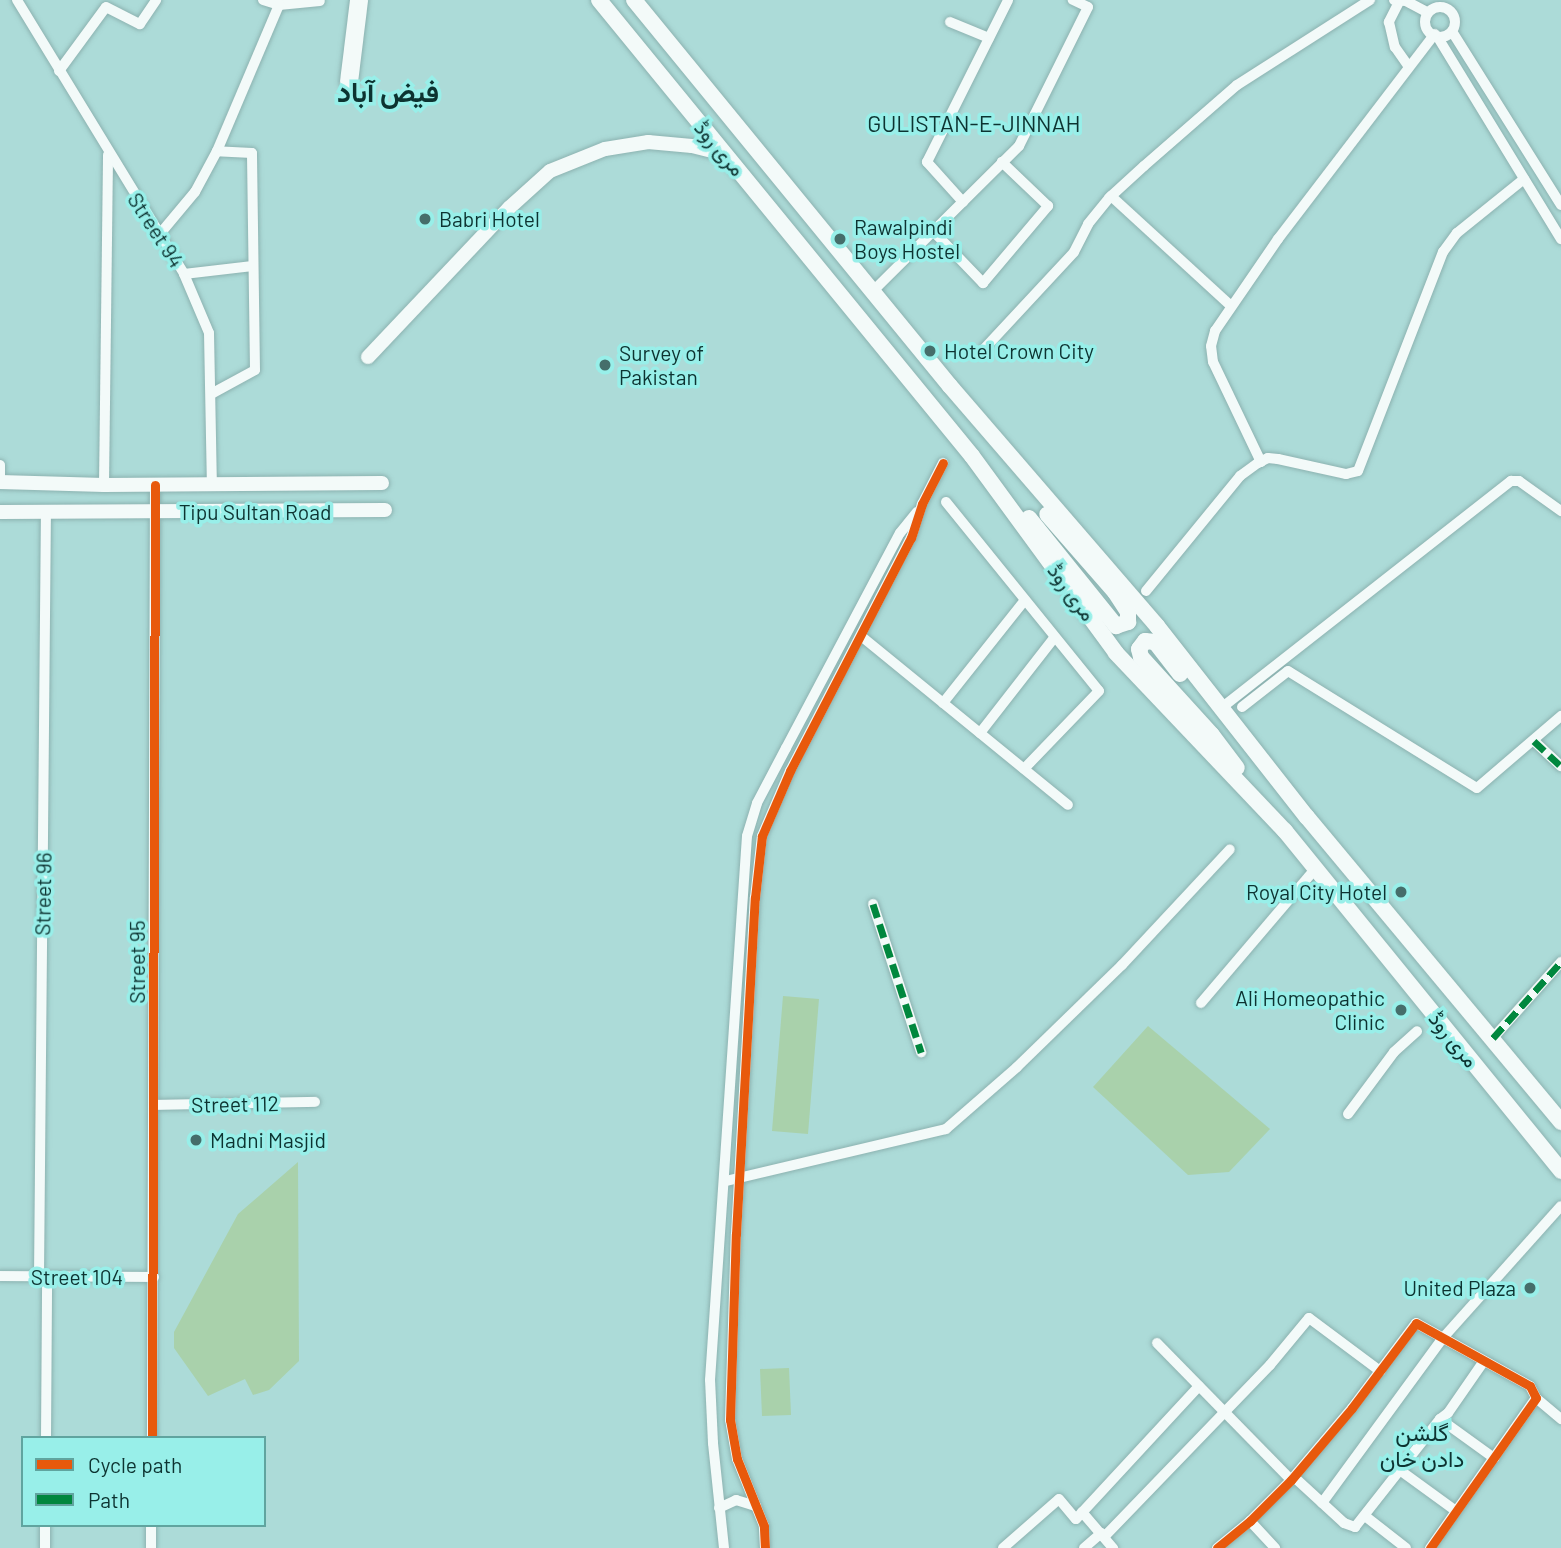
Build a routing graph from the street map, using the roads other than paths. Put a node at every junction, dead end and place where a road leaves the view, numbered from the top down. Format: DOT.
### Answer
graph roads {
  1 [pos="17,0"];
  2 [pos="156,0"];
  3 [pos="263,0"];
  4 [pos="359,0"];
  5 [pos="599,0"];
  6 [pos="634,0"];
  7 [pos="1008,0"];
  8 [pos="1073,0"];
  9 [pos="1370,0"];
  10 [pos="1394,0"];
  11 [pos="1420,0"];
  12 [pos="320,1"];
  13 [pos="1400,1"];
  14 [pos="1442,3"];
  15 [pos="279,5"];
  16 [pos="1427,12"];
  17 [pos="950,22"];
  18 [pos="1453,33"];
  19 [pos="1436,35"];
  20 [pos="989,38"];
  21 [pos="1409,67"];
  22 [pos="59,71"];
  23 [pos="349,82"];
  24 [pos="217,152"];
  25 [pos="108,154"];
  26 [pos="724,154"];
  27 [pos="1002,162"];
  28 [pos="1524,179"];
  29 [pos="1111,196"];
  30 [pos="963,202"];
  31 [pos="1561,205"];
  32 [pos="934,232"];
  33 [pos="159,234"];
  34 [pos="1561,239"];
  35 [pos="253,266"];
  36 [pos="184,274"];
  37 [pos="873,291"];
  38 [pos="1231,306"];
  39 [pos="984,349"];
  40 [pos="368,357"];
  41 [pos="950,386"];
  42 [pos="211,394"];
  43 [pos="972,456"];
  44 [pos="1261,462"];
  45 [pos="943,463"];
  46 [pos="0,465"];
  47 [pos="0,482"];
  48 [pos="382,483"];
  49 [pos="104,485"];
  50 [pos="155,485"];
  51 [pos="212,485"];
  52 [pos="946,502"];
  53 [pos="922,504"];
  54 [pos="385,510"];
  55 [pos="46,511"];
  56 [pos="1561,511"];
  57 [pos="0,512"];
  58 [pos="154,513"];
  59 [pos="1146,591"];
  60 [pos="1024,601"];
  61 [pos="861,636"];
  62 [pos="1054,638"];
  63 [pos="943,703"];
  64 [pos="1242,707"];
  65 [pos="1220,709"];
  66 [pos="1561,716"];
  67 [pos="980,733"];
  68 [pos="1534,741"];
  69 [pos="1561,766"];
  70 [pos="1024,769"];
  71 [pos="1068,805"];
  72 [pos="1307,817"];
  73 [pos="1285,831"];
  74 [pos="1230,849"];
  75 [pos="1315,869"];
  76 [pos="873,904"];
  77 [pos="1561,962"];
  78 [pos="1201,1003"];
  79 [pos="1417,1031"];
  80 [pos="1493,1038"];
  81 [pos="921,1052"];
  82 [pos="315,1102"];
  83 [pos="155,1105"];
  84 [pos="1348,1114"];
  85 [pos="1561,1122"];
  86 [pos="1561,1171"];
  87 [pos="740,1177"];
  88 [pos="726,1181"];
  89 [pos="1561,1206"];
  90 [pos="0,1276"];
  91 [pos="43,1277"];
  92 [pos="154,1277"];
  93 [pos="1442,1339"];
  94 [pos="1157,1343"];
  95 [pos="1484,1361"];
  96 [pos="1380,1371"];
  97 [pos="1199,1386"];
  98 [pos="1536,1398"];
  99 [pos="1225,1410"];
  100 [pos="1440,1419"];
  101 [pos="1561,1419"];
  102 [pos="730,1420"];
  103 [pos="712,1422"];
  104 [pos="46,1436"];
  105 [pos="152,1436"];
  106 [pos="1494,1458"];
  107 [pos="1401,1471"];
  108 [pos="1292,1478"];
  109 [pos="1322,1503"];
  110 [pos="756,1506"];
  111 [pos="719,1508"];
  112 [pos="1456,1511"];
  113 [pos="1083,1512"];
  114 [pos="1365,1516"];
  115 [pos="1250,1521"];
  116 [pos="45,1527"];
  117 [pos="151,1527"];
  118 [pos="1102,1535"];
  119 [pos="45,1548"];
  120 [pos="151,1548"];
  121 [pos="724,1548"];
  122 [pos="765,1548"];
  123 [pos="1003,1548"];
  124 [pos="1083,1548"];
  125 [pos="1113,1548"];
  126 [pos="1217,1548"];
  127 [pos="1275,1548"];
  128 [pos="1406,1548"];
  129 [pos="1430,1548"];
  1 -- 22 [label="street, Street 94"];
  2 -- 22 [label="street"];
  3 -- 15 [label="street"];
  4 -- 23 [label="highway"];
  5 -- 26 [label="main road, مری روڈ"];
  6 -- 37 [label="main road, مری روڈ"];
  7 -- 20 [label="street"];
  8 -- 27 [label="street"];
  9 -- 29 [label="street"];
  10 -- 13 [label="street"];
  11 -- 16 [label="street"];
  12 -- 15 [label="street"];
  13 -- 16 [label="street"];
  13 -- 21 [label="street"];
  14 -- 16 [label="street"];
  14 -- 18 [label="street"];
  15 -- 24 [label="street"];
  16 -- 19 [label="street"];
  17 -- 20 [label="street"];
  18 -- 19 [label="street"];
  18 -- 31 [label="street"];
  19 -- 21 [label="street"];
  19 -- 28 [label="street"];
  20 -- 30 [label="street"];
  21 -- 38 [label="street"];
  22 -- 25 [label="street, Street 94"];
  24 -- 33 [label="street"];
  24 -- 35 [label="street"];
  25 -- 33 [label="street, Street 94"];
  25 -- 49 [label="street"];
  26 -- 40 [label="street"];
  26 -- 43 [label="main road, مری روڈ"];
  27 -- 30 [label="street"];
  27 -- 32 [label="street"];
  28 -- 34 [label="street"];
  28 -- 44 [label="street"];
  29 -- 38 [label="street"];
  29 -- 39 [label="street"];
  30 -- 32 [label="street"];
  32 -- 37 [label="street"];
  33 -- 36 [label="street, Street 94"];
  35 -- 36 [label="street"];
  35 -- 42 [label="street"];
  36 -- 42 [label="street, Street 94"];
  37 -- 41 [label="main road, مری روڈ"];
  38 -- 44 [label="street"];
  41 -- 43 [label="main road"];
  41 -- 65 [label="main road, مری روڈ"];
  42 -- 51 [label="street, Street 94"];
  43 -- 73 [label="main road, مری روڈ"];
  44 -- 59 [label="street"];
  45 -- 53 [label="street"];
  46 -- 47 [label="street"];
  47 -- 49 [label="street, Tipu Sultan Road"];
  48 -- 51 [label="street, Tipu Sultan Road"];
  49 -- 50 [label="street, Tipu Sultan Road"];
  50 -- 51 [label="street, Tipu Sultan Road"];
  50 -- 58 [label="street, Street 95"];
  52 -- 60 [label="street"];
  53 -- 61 [label="street"];
  53 -- 88 [label="street"];
  54 -- 58 [label="street, Tipu Sultan Road"];
  55 -- 57 [label="street, Tipu Sultan Road"];
  55 -- 58 [label="street, Tipu Sultan Road"];
  55 -- 91 [label="street, Street 96"];
  56 -- 65 [label="street"];
  58 -- 83 [label="street, Street 95"];
  60 -- 62 [label="street"];
  60 -- 63 [label="street"];
  61 -- 63 [label="street"];
  61 -- 87 [label="street"];
  62 -- 67 [label="street"];
  62 -- 70 [label="street"];
  63 -- 67 [label="street"];
  64 -- 68 [label="street"];
  65 -- 72 [label="main road, مری روڈ"];
  66 -- 68 [label="street"];
  67 -- 70 [label="street"];
  68 -- 69 [label="street"];
  70 -- 71 [label="street"];
  72 -- 73 [label="main road"];
  72 -- 80 [label="main road, مری روڈ"];
  73 -- 75 [label="main road, مری روڈ"];
  74 -- 87 [label="street"];
  75 -- 78 [label="street"];
  75 -- 86 [label="main road, مری روڈ"];
  76 -- 81 [label="street"];
  77 -- 80 [label="street"];
  79 -- 84 [label="street"];
  80 -- 85 [label="main road, مری روڈ"];
  82 -- 83 [label="street, Street 112"];
  83 -- 92 [label="street, Street 95"];
  87 -- 88 [label="street"];
  87 -- 102 [label="street"];
  88 -- 103 [label="street"];
  89 -- 93 [label="street"];
  90 -- 91 [label="street, Street 104"];
  91 -- 92 [label="street, Street 104"];
  91 -- 104 [label="street, Street 96"];
  92 -- 105 [label="street, Street 95"];
  93 -- 95 [label="street"];
  93 -- 96 [label="street"];
  93 -- 109 [label="street"];
  94 -- 97 [label="street"];
  95 -- 98 [label="street"];
  95 -- 100 [label="street"];
  96 -- 99 [label="street"];
  96 -- 108 [label="street"];
  97 -- 99 [label="street"];
  97 -- 113 [label="street"];
  98 -- 101 [label="street"];
  98 -- 106 [label="street"];
  99 -- 108 [label="street"];
  99 -- 118 [label="street"];
  100 -- 106 [label="street"];
  100 -- 107 [label="street"];
  102 -- 103 [label="street"];
  102 -- 110 [label="street"];
  103 -- 111 [label="street"];
  106 -- 112 [label="street"];
  107 -- 112 [label="street"];
  107 -- 114 [label="street"];
  108 -- 109 [label="street"];
  108 -- 115 [label="street"];
  109 -- 114 [label="street"];
  110 -- 111 [label="street"];
  110 -- 122 [label="street"];
  111 -- 121 [label="street"];
  112 -- 129 [label="street"];
  113 -- 118 [label="street"];
  113 -- 123 [label="street"];
  114 -- 128 [label="street"];
  115 -- 126 [label="street"];
  115 -- 127 [label="street"];
  116 -- 119 [label="street"];
  117 -- 120 [label="street"];
  118 -- 124 [label="street"];
  118 -- 125 [label="street"];
}
